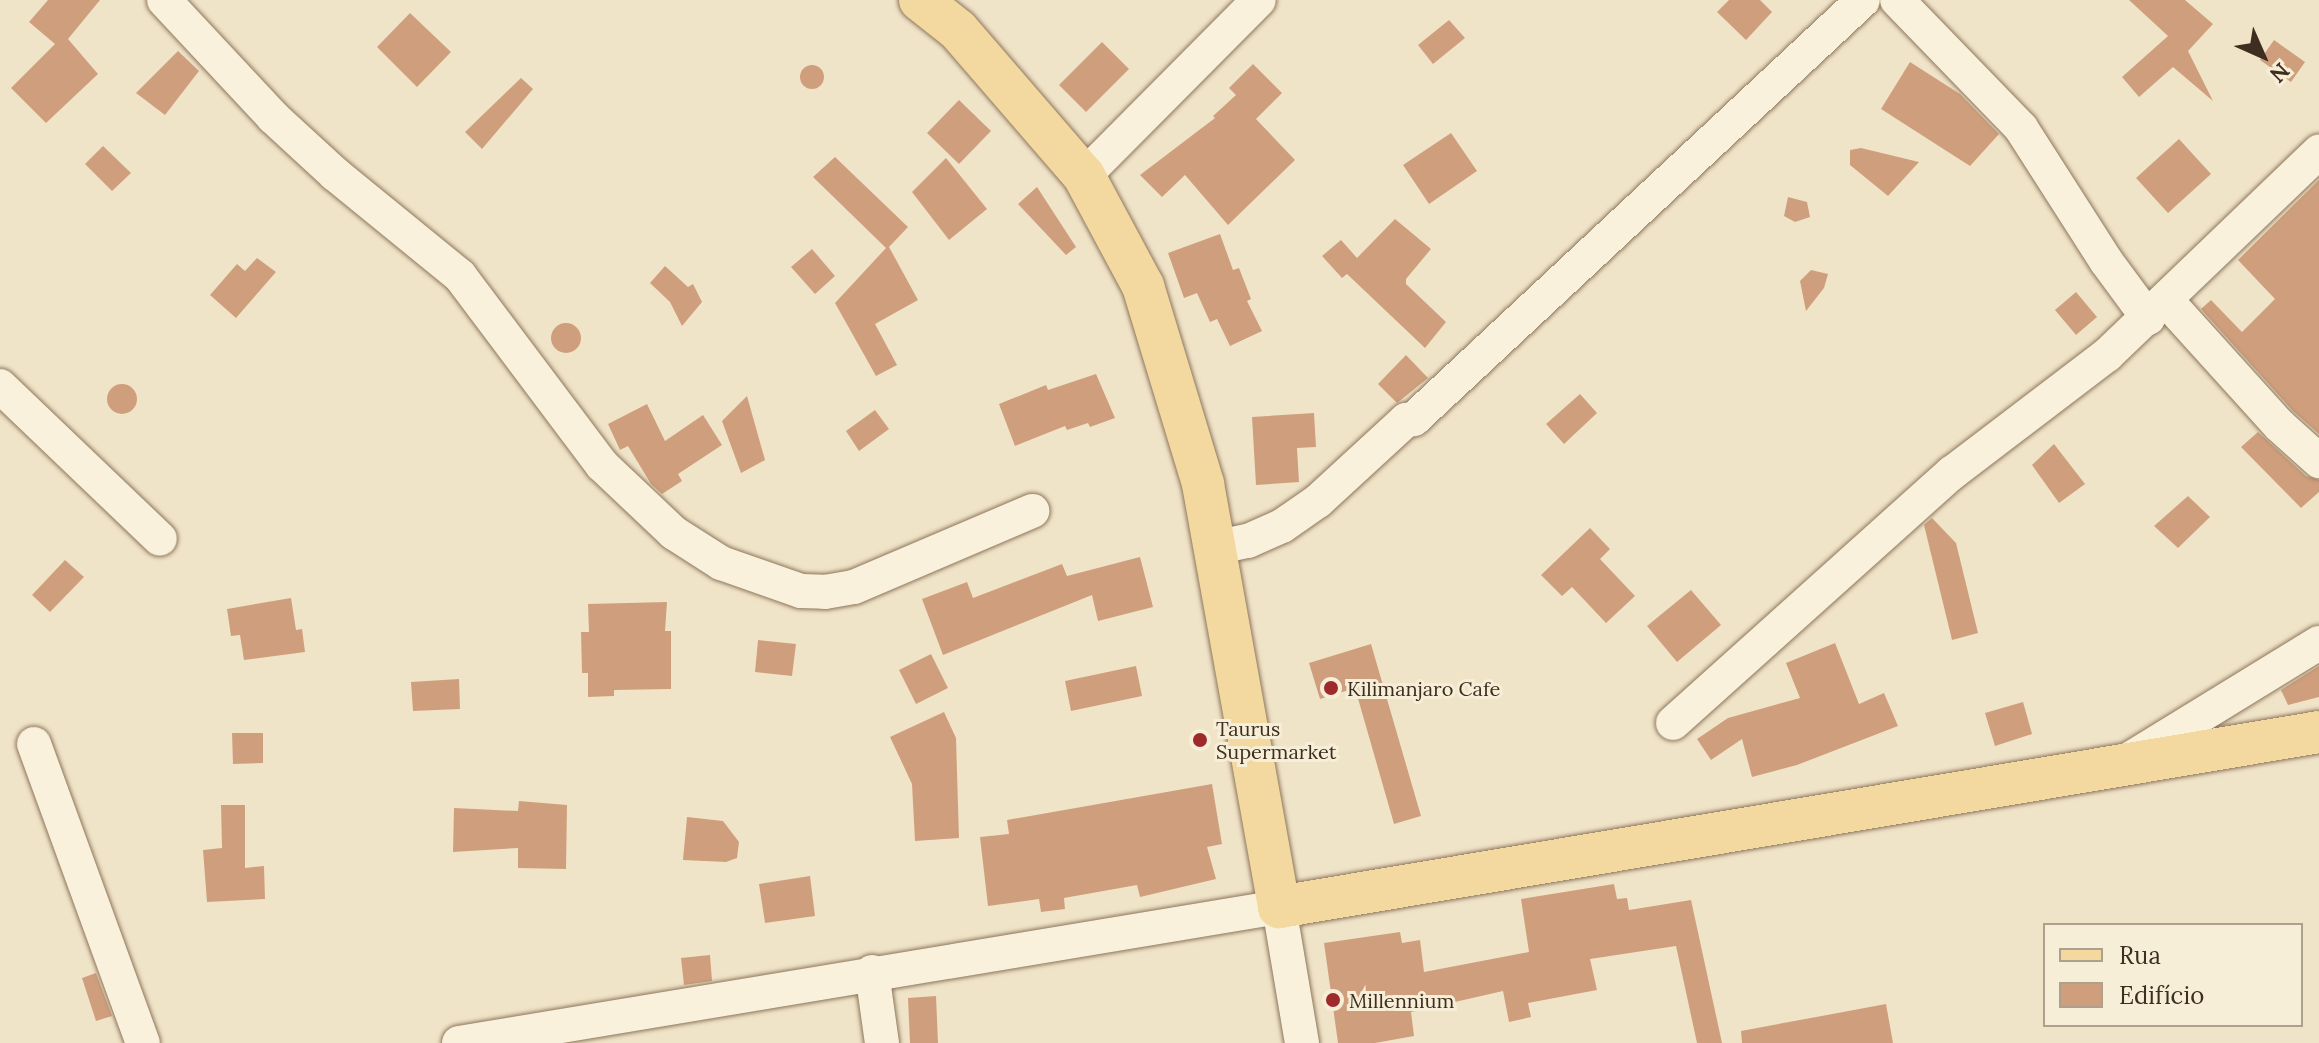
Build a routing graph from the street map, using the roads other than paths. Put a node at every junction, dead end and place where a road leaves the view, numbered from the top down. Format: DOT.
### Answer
graph roads {
  1 [pos="164,0"];
  2 [pos="920,0"];
  3 [pos="1259,0"];
  4 [pos="1863,0"];
  5 [pos="1897,0"];
  6 [pos="2319,152"];
  7 [pos="1084,176"];
  8 [pos="2157,309"];
  9 [pos="0,386"];
  10 [pos="2319,461"];
  11 [pos="1032,511"];
  12 [pos="160,539"];
  13 [pos="1214,548"];
  14 [pos="2319,643"];
  15 [pos="1673,723"];
  16 [pos="2319,732"];
  17 [pos="34,744"];
  18 [pos="2124,762"];
  19 [pos="1279,907"];
  20 [pos="872,972"];
  21 [pos="143,1043"];
  22 [pos="459,1043"];
  23 [pos="882,1043"];
  24 [pos="1302,1043"];
  1 -- 11 [label="street"];
  2 -- 7 [label="main road"];
  3 -- 7 [label="street"];
  4 -- 13 [label="street"];
  5 -- 8 [label="street"];
  6 -- 8 [label="street"];
  7 -- 13 [label="main road"];
  8 -- 10 [label="street"];
  8 -- 15 [label="street"];
  9 -- 12 [label="street"];
  13 -- 19 [label="main road"];
  14 -- 18 [label="street"];
  16 -- 18 [label="main road"];
  17 -- 21 [label="street"];
  18 -- 19 [label="main road"];
  19 -- 20 [label="street"];
  19 -- 24 [label="street"];
  20 -- 22 [label="street"];
  20 -- 23 [label="street"];
}
